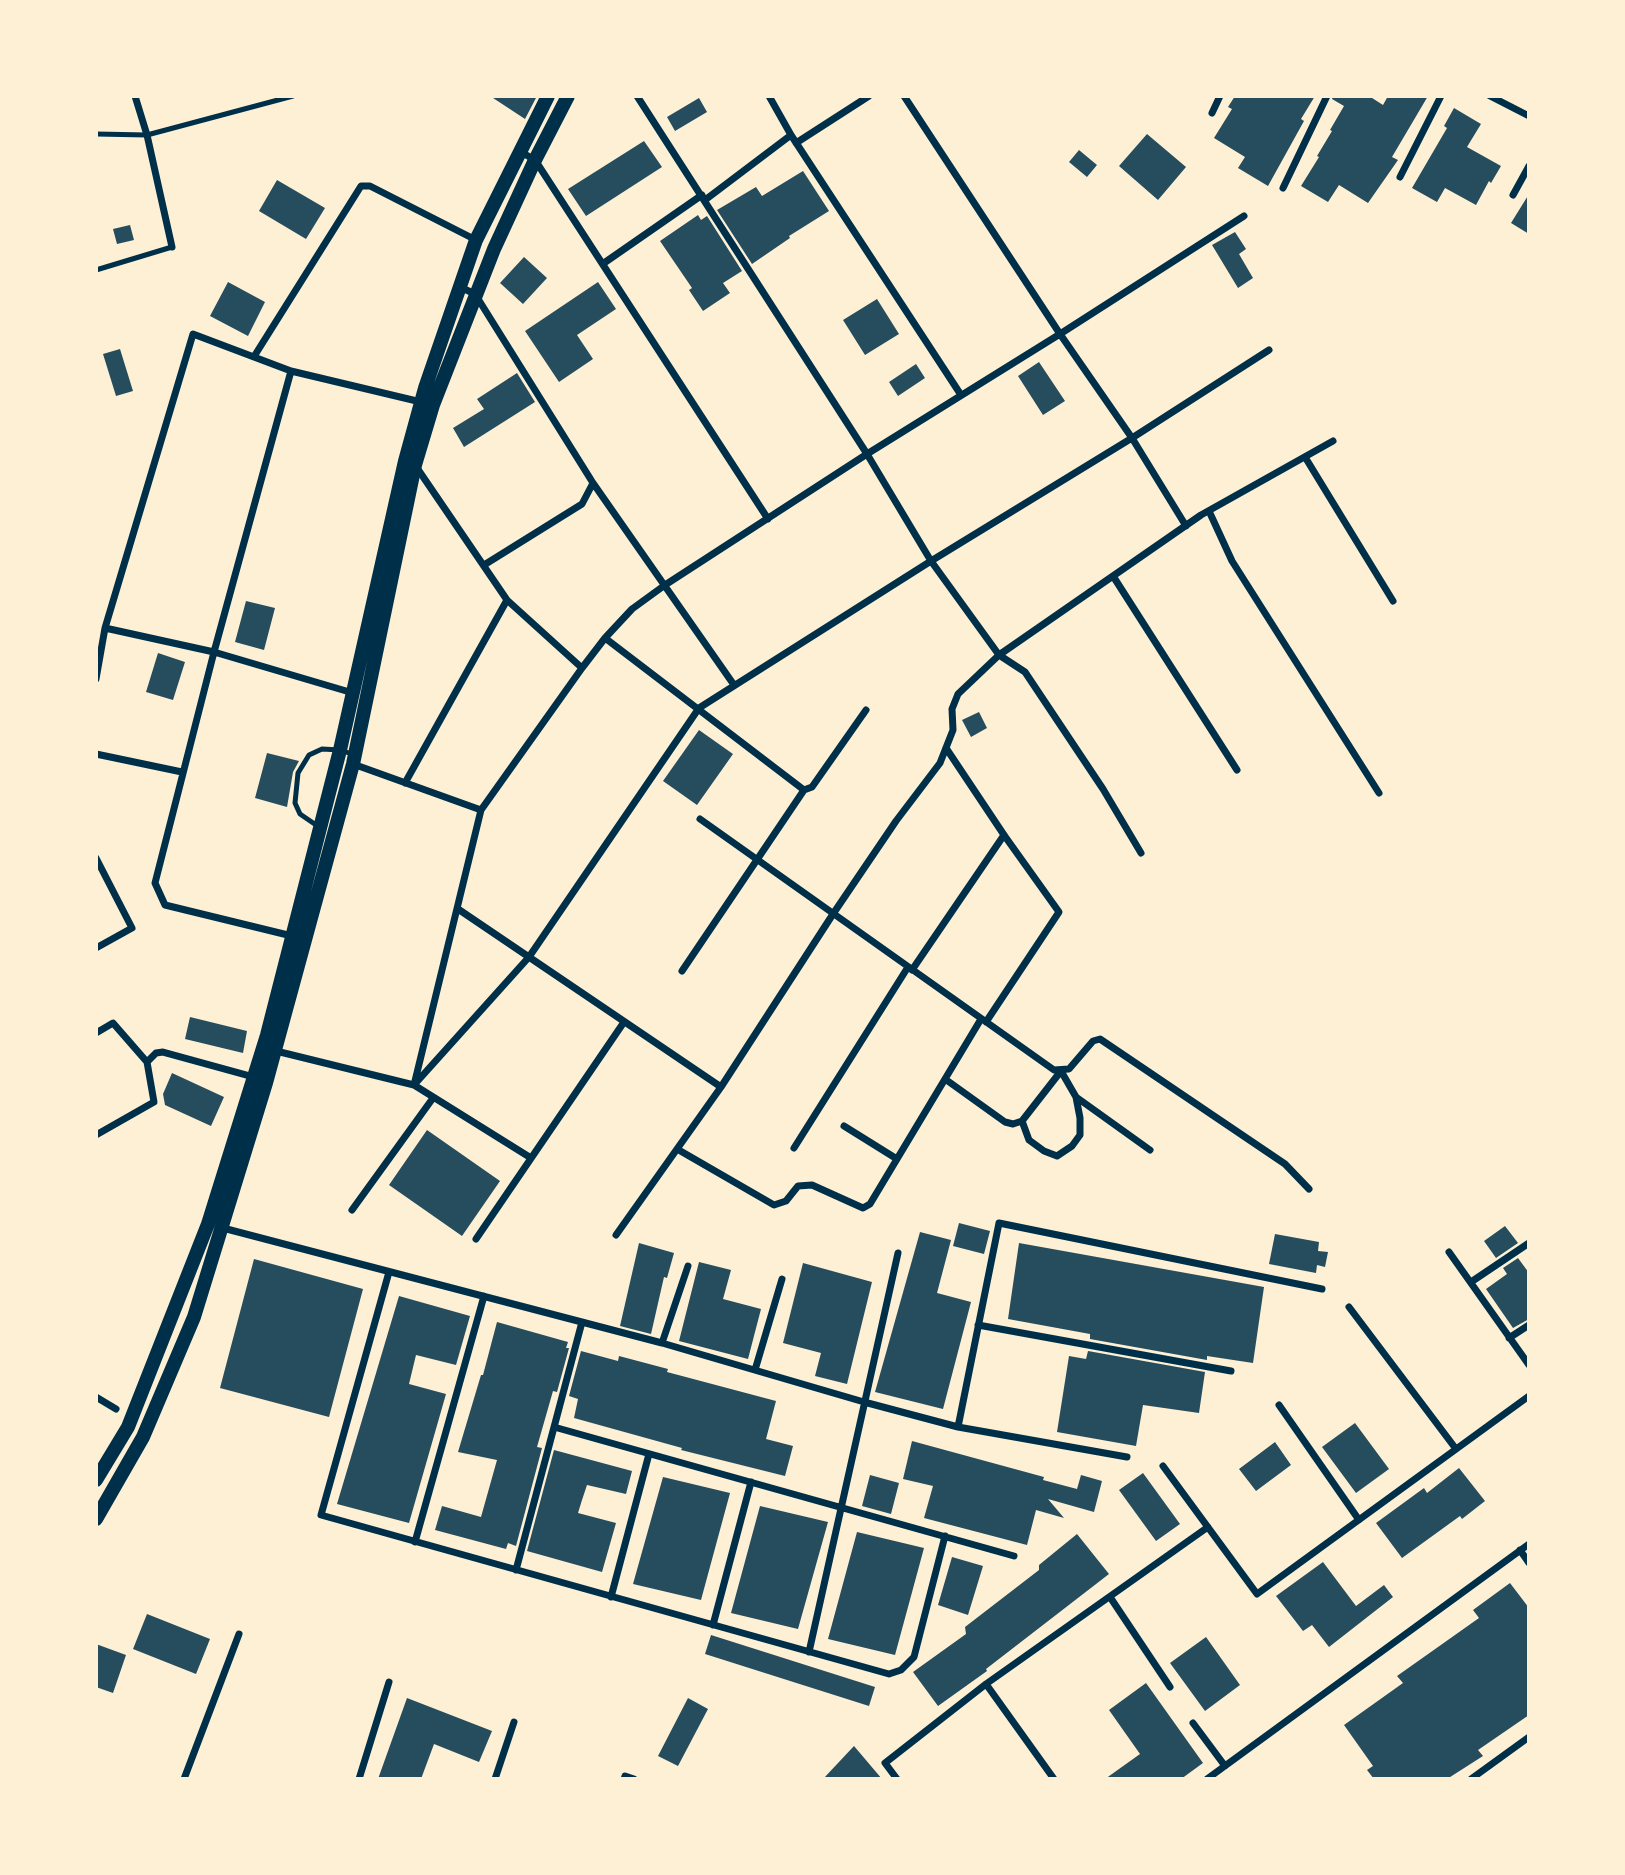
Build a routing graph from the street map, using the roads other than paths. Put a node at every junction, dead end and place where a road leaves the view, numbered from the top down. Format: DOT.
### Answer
graph roads {
  1 [pos="135,96"];
  2 [pos="293,96"];
  3 [pos="548,96"];
  4 [pos="568,96"];
  5 [pos="637,96"];
  6 [pos="769,96"];
  7 [pos="869,96"];
  8 [pos="904,96"];
  9 [pos="1220,96"];
  10 [pos="1327,96"];
  11 [pos="1441,96"];
  12 [pos="1490,96"];
  13 [pos="1212,113"];
  14 [pos="1529,117"];
  15 [pos="96,134"];
  16 [pos="147,135"];
  17 [pos="794,139"];
  18 [pos="521,152"];
  19 [pos="535,160"];
  20 [pos="1529,166"];
  21 [pos="1400,177"];
  22 [pos="1283,188"];
  23 [pos="1513,195"];
  24 [pos="704,197"];
  25 [pos="1244,216"];
  26 [pos="476,240"];
  27 [pos="173,247"];
  28 [pos="604,264"];
  29 [pos="96,270"];
  30 [pos="460,287"];
  31 [pos="475,294"];
  32 [pos="1060,334"];
  33 [pos="1269,350"];
  34 [pos="255,355"];
  35 [pos="291,371"];
  36 [pos="961,395"];
  37 [pos="421,402"];
  38 [pos="1132,438"];
  39 [pos="1333,441"];
  40 [pos="867,454"];
  41 [pos="1305,457"];
  42 [pos="410,463"];
  43 [pos="593,483"];
  44 [pos="1209,511"];
  45 [pos="768,519"];
  46 [pos="1186,526"];
  47 [pos="931,561"];
  48 [pos="484,565"];
  49 [pos="1113,576"];
  50 [pos="665,585"];
  51 [pos="507,600"];
  52 [pos="1393,601"];
  53 [pos="105,628"];
  54 [pos="606,638"];
  55 [pos="214,652"];
  56 [pos="999,655"];
  57 [pos="369,656"];
  58 [pos="582,668"];
  59 [pos="96,679"];
  60 [pos="734,685"];
  61 [pos="354,694"];
  62 [pos="699,708"];
  63 [pos="866,710"];
  64 [pos="946,748"];
  65 [pos="340,750"];
  66 [pos="96,754"];
  67 [pos="354,760"];
  68 [pos="1237,770"];
  69 [pos="182,772"];
  70 [pos="405,783"];
  71 [pos="804,790"];
  72 [pos="1378,793"];
  73 [pos="481,810"];
  74 [pos="699,819"];
  75 [pos="328,831"];
  76 [pos="1004,835"];
  77 [pos="1141,853"];
  78 [pos="96,858"];
  79 [pos="757,860"];
  80 [pos="458,909"];
  81 [pos="833,914"];
  82 [pos="299,937"];
  83 [pos="96,948"];
  84 [pos="528,957"];
  85 [pos="910,968"];
  86 [pos="682,971"];
  87 [pos="984,1020"];
  88 [pos="624,1022"];
  89 [pos="96,1033"];
  90 [pos="276,1051"];
  91 [pos="147,1062"];
  92 [pos="1061,1071"];
  93 [pos="254,1077"];
  94 [pos="945,1079"];
  95 [pos="414,1085"];
  96 [pos="721,1087"];
  97 [pos="1076,1097"];
  98 [pos="433,1098"];
  99 [pos="1022,1121"];
  100 [pos="844,1126"];
  101 [pos="96,1135"];
  102 [pos="794,1148"];
  103 [pos="677,1149"];
  104 [pos="1150,1150"];
  105 [pos="531,1158"];
  106 [pos="897,1159"];
  107 [pos="1308,1189"];
  108 [pos="352,1210"];
  109 [pos="215,1226"];
  110 [pos="616,1235"];
  111 [pos="476,1239"];
  112 [pos="1529,1243"];
  113 [pos="1449,1252"];
  114 [pos="898,1253"];
  115 [pos="688,1266"];
  116 [pos="390,1272"];
  117 [pos="782,1279"];
  118 [pos="1471,1282"];
  119 [pos="1322,1289"];
  120 [pos="484,1296"];
  121 [pos="1349,1307"];
  122 [pos="582,1322"];
  123 [pos="978,1325"];
  124 [pos="1529,1325"];
  125 [pos="1510,1338"];
  126 [pos="662,1343"];
  127 [pos="1529,1365"];
  128 [pos="755,1370"];
  129 [pos="1231,1371"];
  130 [pos="96,1396"];
  131 [pos="1529,1396"];
  132 [pos="864,1402"];
  133 [pos="1279,1405"];
  134 [pos="116,1409"];
  135 [pos="554,1427"];
  136 [pos="958,1427"];
  137 [pos="1456,1449"];
  138 [pos="649,1454"];
  139 [pos="1127,1457"];
  140 [pos="1163,1466"];
  141 [pos="96,1480"];
  142 [pos="751,1482"];
  143 [pos="841,1507"];
  144 [pos="96,1519"];
  145 [pos="1359,1520"];
  146 [pos="1208,1527"];
  147 [pos="945,1536"];
  148 [pos="415,1542"];
  149 [pos="1529,1544"];
  150 [pos="1520,1550"];
  151 [pos="1014,1556"];
  152 [pos="1529,1563"];
  153 [pos="516,1570"];
  154 [pos="611,1597"];
  155 [pos="1110,1597"];
  156 [pos="712,1625"];
  157 [pos="239,1634"];
  158 [pos="809,1653"];
  159 [pos="389,1682"];
  160 [pos="986,1684"];
  161 [pos="1170,1687"];
  162 [pos="513,1722"];
  163 [pos="1193,1723"];
  164 [pos="1529,1737"];
  165 [pos="1225,1766"];
  166 [pos="184,1779"];
  167 [pos="359,1779"];
  168 [pos="495,1779"];
  169 [pos="624,1779"];
  170 [pos="634,1779"];
  171 [pos="897,1779"];
  172 [pos="1054,1779"];
  173 [pos="1207,1779"];
  174 [pos="1471,1779"];
  1 -- 16 [label="street"];
  2 -- 16 [label="lane"];
  3 -- 18 [label="main road"];
  4 -- 19 [label="main road"];
  5 -- 24 [label="street"];
  6 -- 17 [label="street"];
  7 -- 17 [label="street"];
  8 -- 32 [label="street"];
  9 -- 13 [label="street"];
  10 -- 22 [label="street"];
  11 -- 21 [label="street"];
  12 -- 14 [label="street"];
  15 -- 16 [label="lane"];
  16 -- 27 [label="street"];
  17 -- 24 [label="street"];
  17 -- 36 [label="street"];
  18 -- 19 [label="street"];
  18 -- 26 [label="main road"];
  19 -- 28 [label="street"];
  19 -- 31 [label="main road"];
  20 -- 23 [label="street"];
  24 -- 28 [label="street"];
  24 -- 40 [label="street"];
  25 -- 32 [label="street"];
  26 -- 30 [label="main road"];
  26 -- 34 [label="street"];
  27 -- 29 [label="lane"];
  28 -- 45 [label="street"];
  30 -- 31 [label="street"];
  30 -- 37 [label="main road"];
  31 -- 42 [label="main road"];
  31 -- 43 [label="street"];
  32 -- 36 [label="street"];
  32 -- 38 [label="street"];
  33 -- 38 [label="street"];
  34 -- 35 [label="street"];
  34 -- 53 [label="street"];
  35 -- 37 [label="street"];
  35 -- 55 [label="street"];
  36 -- 40 [label="street"];
  37 -- 42 [label="main road"];
  38 -- 46 [label="street"];
  38 -- 47 [label="street"];
  39 -- 41 [label="street"];
  40 -- 45 [label="street"];
  40 -- 47 [label="street"];
  41 -- 44 [label="street"];
  41 -- 52 [label="street"];
  42 -- 48 [label="street"];
  42 -- 57 [label="main road"];
  43 -- 48 [label="street"];
  43 -- 50 [label="street"];
  44 -- 46 [label="street"];
  44 -- 72 [label="street"];
  45 -- 50 [label="street"];
  46 -- 49 [label="street"];
  47 -- 56 [label="street"];
  47 -- 60 [label="street"];
  48 -- 51 [label="street"];
  49 -- 56 [label="street"];
  49 -- 68 [label="street"];
  50 -- 54 [label="street"];
  50 -- 60 [label="street"];
  51 -- 58 [label="street"];
  51 -- 70 [label="street"];
  53 -- 55 [label="street"];
  53 -- 59 [label="street"];
  54 -- 58 [label="street"];
  54 -- 62 [label="street"];
  55 -- 61 [label="street"];
  55 -- 69 [label="street"];
  56 -- 64 [label="street"];
  56 -- 77 [label="street"];
  57 -- 61 [label="main road"];
  57 -- 67 [label="main road"];
  58 -- 73 [label="street"];
  60 -- 62 [label="street"];
  61 -- 65 [label="main road"];
  62 -- 71 [label="street"];
  62 -- 84 [label="street"];
  63 -- 71 [label="street"];
  64 -- 76 [label="street"];
  64 -- 81 [label="street"];
  65 -- 67 [label="lane"];
  65 -- 75 [label="main road"];
  65 -- 75 [label="lane"];
  66 -- 69 [label="street"];
  67 -- 70 [label="street"];
  67 -- 75 [label="main road"];
  69 -- 82 [label="street"];
  70 -- 73 [label="street"];
  71 -- 79 [label="street"];
  73 -- 80 [label="street"];
  74 -- 79 [label="street"];
  75 -- 82 [label="main road"];
  76 -- 85 [label="street"];
  76 -- 87 [label="street"];
  78 -- 83 [label="street"];
  79 -- 81 [label="street"];
  79 -- 86 [label="street"];
  80 -- 84 [label="street"];
  80 -- 95 [label="street"];
  81 -- 85 [label="street"];
  81 -- 96 [label="street"];
  82 -- 90 [label="main road"];
  82 -- 93 [label="main road"];
  84 -- 88 [label="street"];
  84 -- 95 [label="street"];
  85 -- 87 [label="street"];
  85 -- 102 [label="street"];
  87 -- 92 [label="street"];
  87 -- 94 [label="street"];
  88 -- 96 [label="street"];
  88 -- 105 [label="street"];
  89 -- 91 [label="street"];
  90 -- 95 [label="street"];
  90 -- 109 [label="main road"];
  91 -- 93 [label="street"];
  91 -- 101 [label="street"];
  92 -- 97 [label="street"];
  92 -- 99 [label="street"];
  92 -- 107 [label="street"];
  93 -- 109 [label="main road"];
  94 -- 99 [label="street"];
  94 -- 106 [label="street"];
  95 -- 98 [label="street"];
  96 -- 103 [label="street"];
  97 -- 99 [label="street"];
  97 -- 104 [label="street"];
  98 -- 105 [label="street"];
  98 -- 108 [label="street"];
  100 -- 106 [label="street"];
  103 -- 106 [label="street"];
  103 -- 110 [label="street"];
  105 -- 111 [label="street"];
  109 -- 116 [label="street"];
  109 -- 141 [label="main road"];
  109 -- 144 [label="main road"];
  112 -- 118 [label="street"];
  113 -- 118 [label="street"];
  114 -- 132 [label="street"];
  115 -- 126 [label="street"];
  116 -- 120 [label="street"];
  116 -- 148 [label="street"];
  117 -- 128 [label="street"];
  118 -- 125 [label="street"];
  119 -- 123 [label="street"];
  120 -- 122 [label="street"];
  120 -- 148 [label="street"];
  121 -- 137 [label="street"];
  122 -- 126 [label="street"];
  122 -- 135 [label="street"];
  123 -- 129 [label="street"];
  123 -- 136 [label="street"];
  124 -- 125 [label="street"];
  125 -- 127 [label="street"];
  126 -- 128 [label="street"];
  128 -- 132 [label="street"];
  130 -- 134 [label="street"];
  131 -- 137 [label="street"];
  132 -- 136 [label="street"];
  132 -- 143 [label="street"];
  133 -- 145 [label="street"];
  135 -- 138 [label="street"];
  135 -- 153 [label="street"];
  136 -- 139 [label="street"];
  137 -- 145 [label="street"];
  138 -- 142 [label="street"];
  138 -- 154 [label="street"];
  140 -- 146 [label="street"];
  142 -- 143 [label="street"];
  142 -- 156 [label="street"];
  143 -- 147 [label="street"];
  143 -- 158 [label="street"];
  145 -- 146 [label="street"];
  146 -- 155 [label="street"];
  147 -- 151 [label="street"];
  147 -- 158 [label="street"];
  148 -- 153 [label="street"];
  149 -- 150 [label="street"];
  150 -- 152 [label="street"];
  150 -- 165 [label="street"];
  153 -- 154 [label="street"];
  154 -- 156 [label="street"];
  155 -- 160 [label="street"];
  155 -- 161 [label="street"];
  156 -- 158 [label="street"];
  157 -- 166 [label="street"];
  159 -- 167 [label="street"];
  160 -- 171 [label="street"];
  160 -- 172 [label="street"];
  162 -- 168 [label="street"];
  163 -- 165 [label="street"];
  164 -- 174 [label="street"];
  165 -- 173 [label="street"];
  169 -- 170 [label="street"];
}
